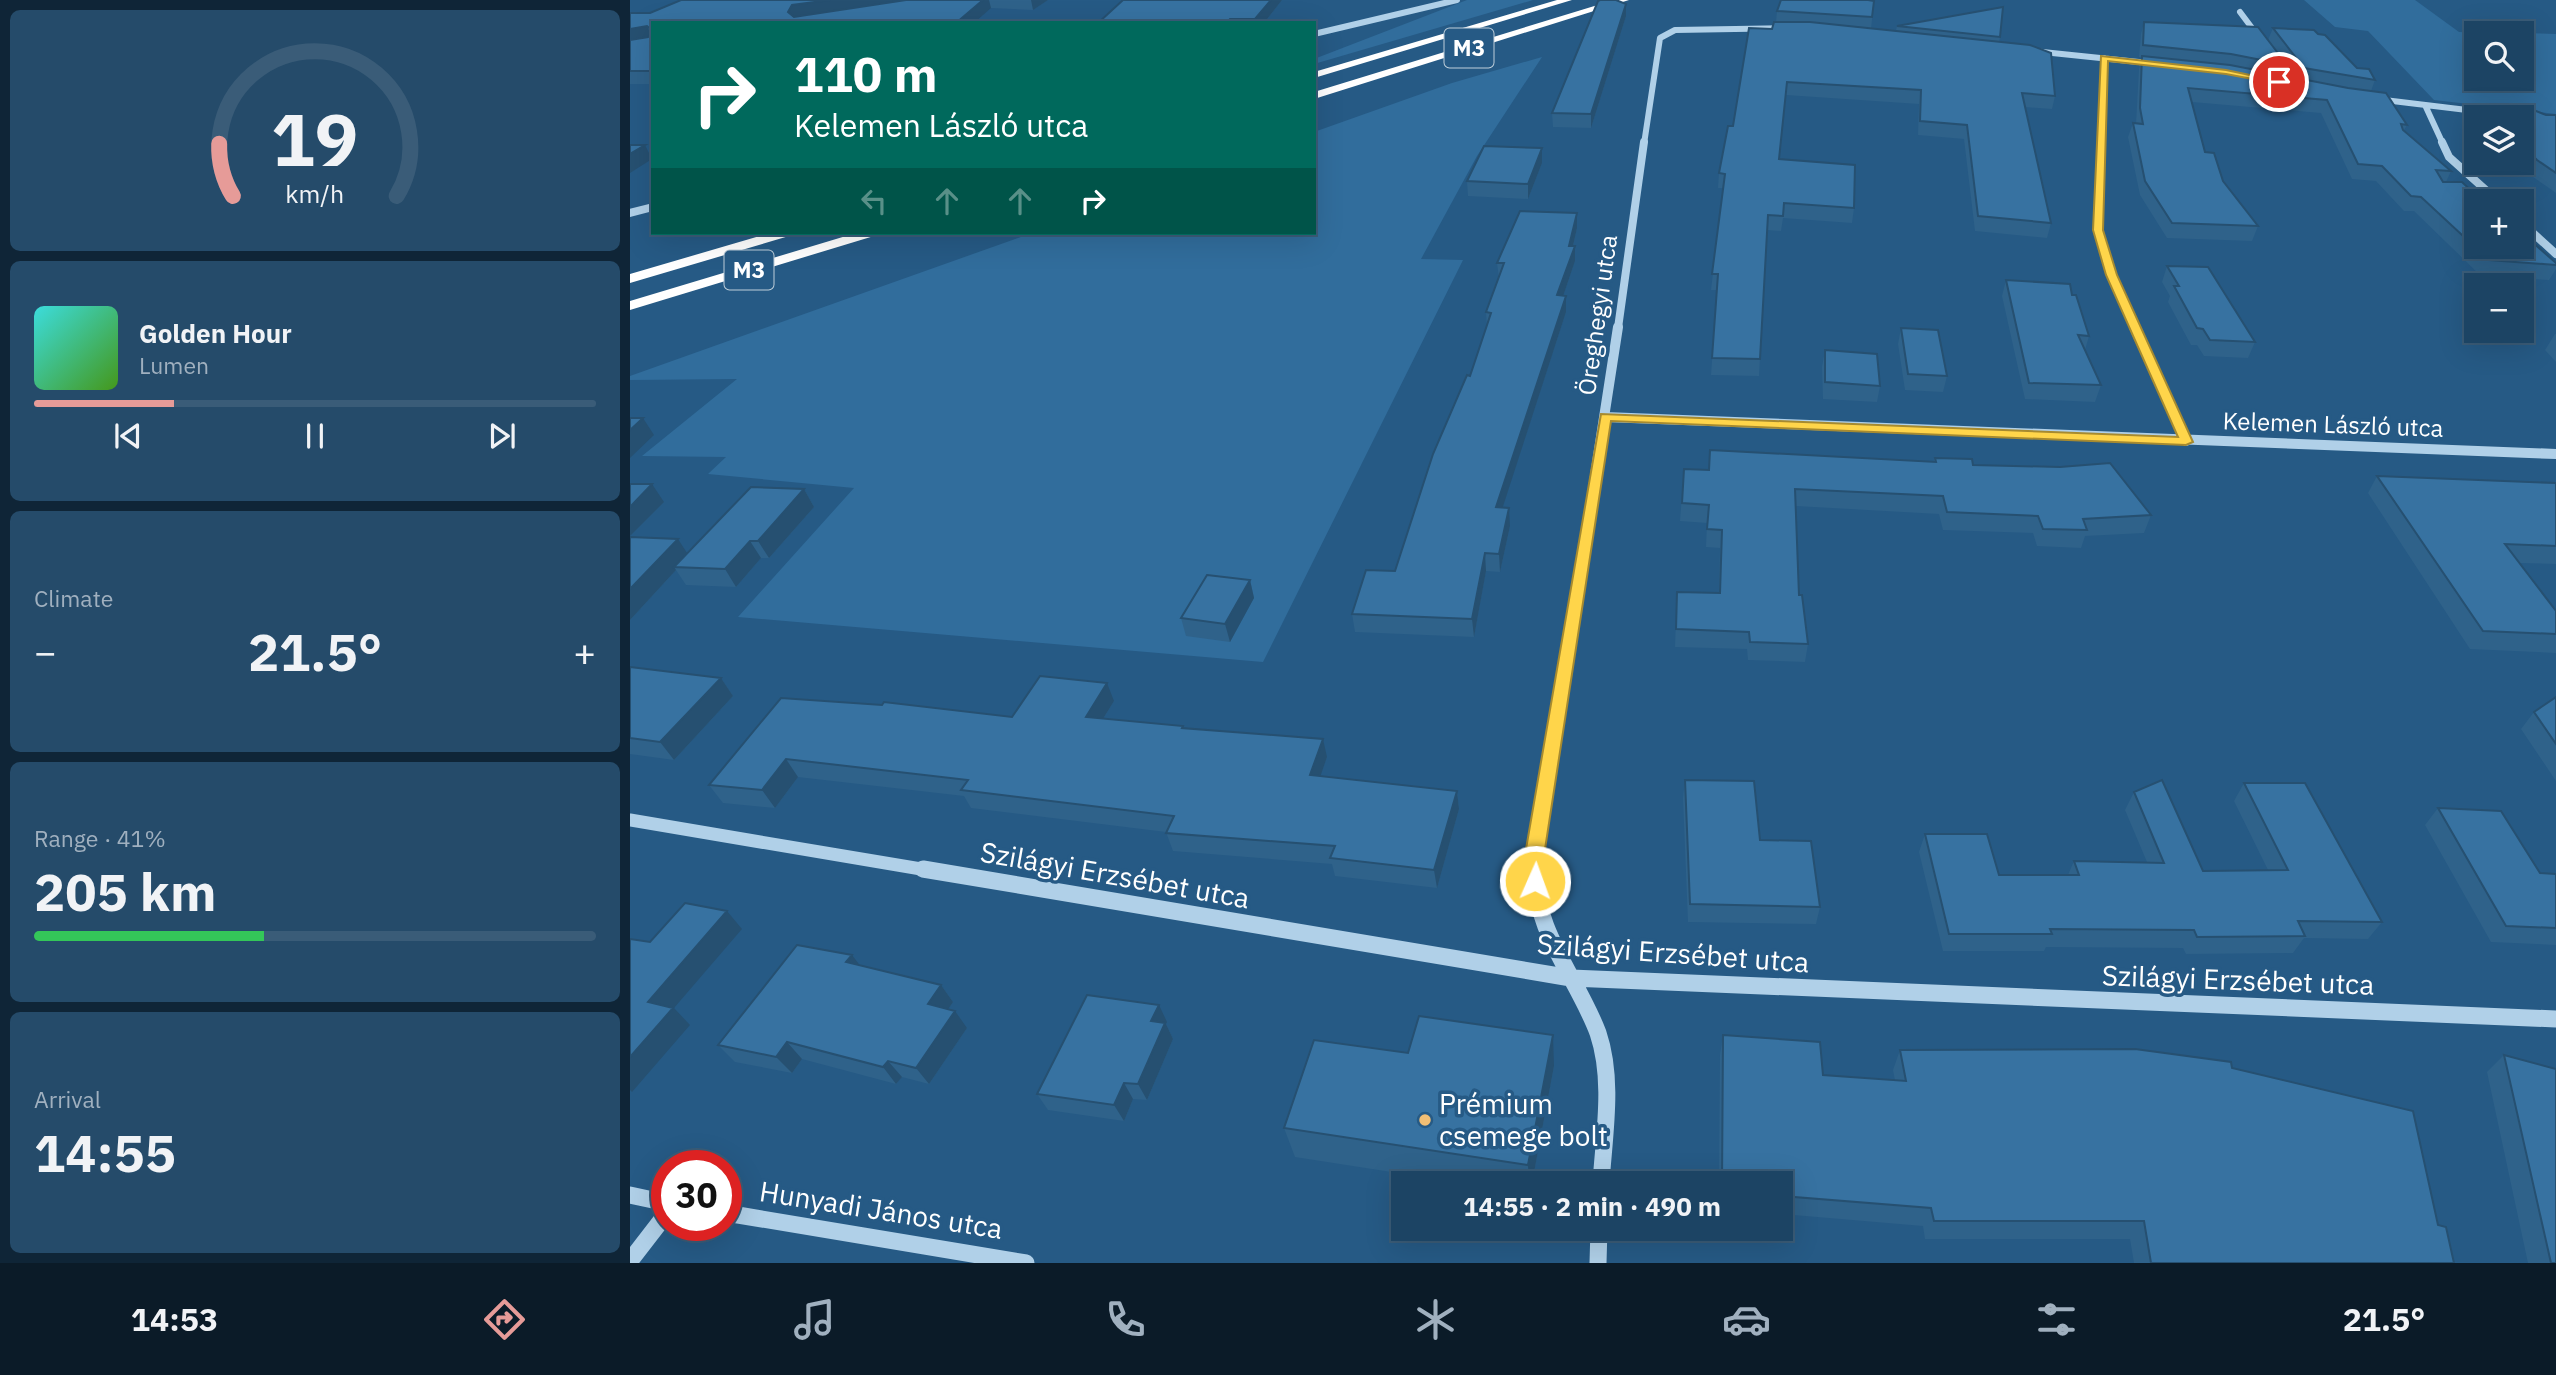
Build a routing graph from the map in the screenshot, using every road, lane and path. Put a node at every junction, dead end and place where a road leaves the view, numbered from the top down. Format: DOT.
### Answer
graph roads {
  1 [pos="1457,0"];
  2 [pos="1567,0"];
  3 [pos="1624,0"];
  4 [pos="2240,12"];
  5 [pos="1796,29"];
  6 [pos="1316,34"];
  7 [pos="2264,43"];
  8 [pos="2028,50"];
  9 [pos="2104,58"];
  10 [pos="2168,65"];
  11 [pos="1316,74"];
  12 [pos="1316,95"];
  13 [pos="2370,99"];
  14 [pos="2425,105"];
  15 [pos="2464,110"];
  16 [pos="2485,189"];
  17 [pos="651,208"];
  18 [pos="630,213"];
  19 [pos="2534,234"];
  20 [pos="777,235"];
  21 [pos="862,235"];
  22 [pos="2556,254"];
  23 [pos="630,278"];
  24 [pos="630,306"];
  25 [pos="1605,417"];
  26 [pos="2186,442"];
  27 [pos="2556,454"];
  28 [pos="630,820"];
  29 [pos="1571,978"];
  30 [pos="2556,1019"];
  31 [pos="1601,1171"];
  32 [pos="630,1195"];
  33 [pos="651,1200"];
  34 [pos="742,1216"];
  35 [pos="651,1234"];
  36 [pos="1599,1241"];
  37 [pos="630,1261"];
  38 [pos="1026,1263"];
  39 [pos="1598,1263"];
  1 -- 6 [label="street"];
  2 -- 11 [label="highway, M3"];
  3 -- 12 [label="highway, M3"];
  4 -- 7 [label="street"];
  5 -- 25 [label="street, Öreghegyi utca"];
  8 -- 9 [label="street"];
  9 -- 10 [label="street"];
  9 -- 26 [label="street"];
  13 -- 14 [label="street"];
  14 -- 15 [label="street"];
  14 -- 16 [label="street"];
  17 -- 18 [label="street"];
  19 -- 22 [label="street"];
  20 -- 23 [label="highway, M3"];
  21 -- 24 [label="highway, M3"];
  25 -- 26 [label="street, Kelemen László utca"];
  25 -- 29 [label="street, Öreghegyi utca"];
  26 -- 27 [label="street, Kelemen László utca"];
  28 -- 29 [label="street, Szilágyi Erzsébet utca"];
  29 -- 30 [label="street, Szilágyi Erzsébet utca"];
  29 -- 31 [label="street, Öreghegyi utca"];
  32 -- 33 [label="street"];
  34 -- 38 [label="street, Hunyadi János utca"];
  35 -- 37 [label="street"];
  36 -- 39 [label="street"];
}
